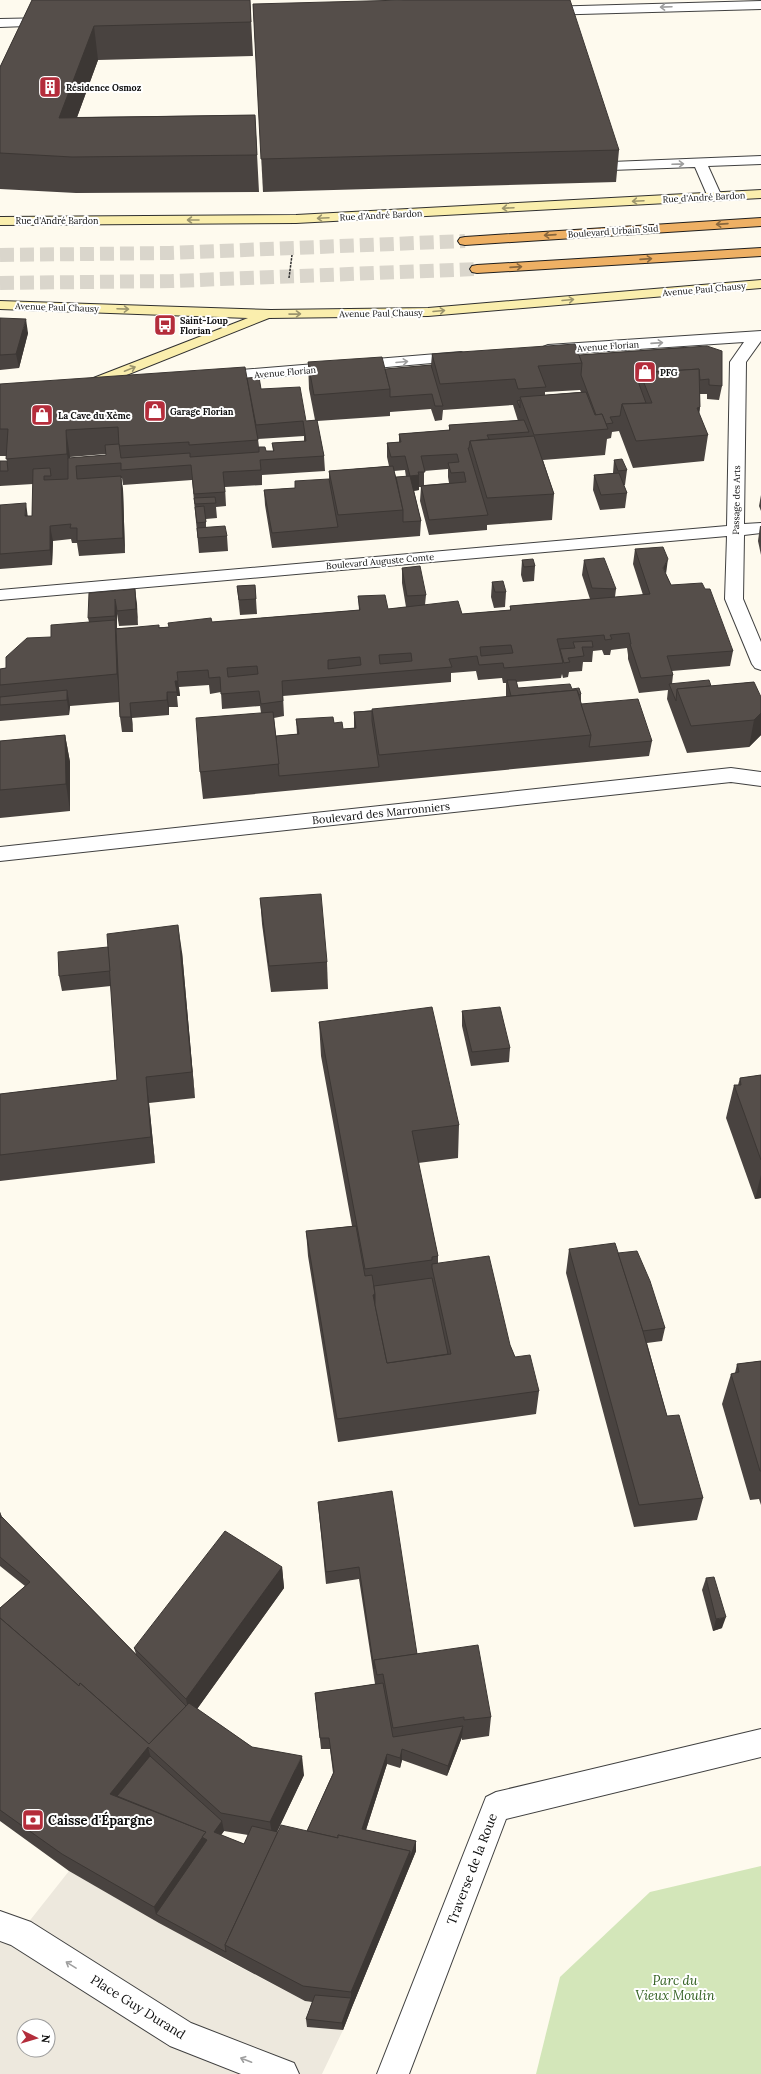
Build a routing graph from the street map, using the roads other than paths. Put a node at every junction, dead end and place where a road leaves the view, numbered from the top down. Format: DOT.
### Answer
graph roads {
  1 [pos="761,5"];
  2 [pos="529,12"];
  3 [pos="59,17"];
  4 [pos="0,23"];
  5 [pos="761,160"];
  6 [pos="700,163"];
  7 [pos="611,166"];
  8 [pos="761,194"];
  9 [pos="715,197"];
  10 [pos="0,221"];
  11 [pos="761,222"];
  12 [pos="465,241"];
  13 [pos="761,252"];
  14 [pos="477,269"];
  15 [pos="761,284"];
  16 [pos="0,305"];
  17 [pos="271,314"];
  18 [pos="758,336"];
  19 [pos="535,351"];
  20 [pos="473,356"];
  21 [pos="199,379"];
  22 [pos="128,385"];
  23 [pos="74,389"];
  24 [pos="761,528"];
  25 [pos="735,530"];
  26 [pos="0,595"];
  27 [pos="761,664"];
  28 [pos="761,779"];
  29 [pos="0,854"];
  30 [pos="761,1743"];
  31 [pos="0,1926"];
  32 [pos="283,2074"];
  33 [pos="393,2074"];
  1 -- 2 [label="street, one-way"];
  3 -- 4 [label="street"];
  5 -- 6 [label="street"];
  7 -- 6 [label="street, one-way"];
  6 -- 9 [label="street"];
  8 -- 9 [label="main road, Rue d'André Bardon"];
  9 -- 10 [label="main road, Rue d'André Bardon, one-way"];
  11 -- 12 [label="highway, Boulevard Urbain Sud, one-way"];
  14 -- 13 [label="highway, one-way"];
  17 -- 15 [label="main road, Avenue Paul Chausy, one-way"];
  16 -- 17 [label="main road, Avenue Paul Chausy, one-way"];
  23 -- 17 [label="main road, one-way"];
  19 -- 18 [label="street, Avenue Florian, one-way"];
  18 -- 25 [label="street, Passage des Arts"];
  21 -- 20 [label="street, Avenue Florian, one-way"];
  22 -- 23 [label="street"];
  24 -- 25 [label="street, Boulevard Auguste Comte"];
  25 -- 26 [label="street, Boulevard Auguste Comte"];
  25 -- 27 [label="street, Passage des Arts"];
  28 -- 29 [label="street, Boulevard des Marronniers"];
  30 -- 33 [label="street, Traverse de la Roue"];
  32 -- 31 [label="street, Place Guy Durand, one-way"];
}
